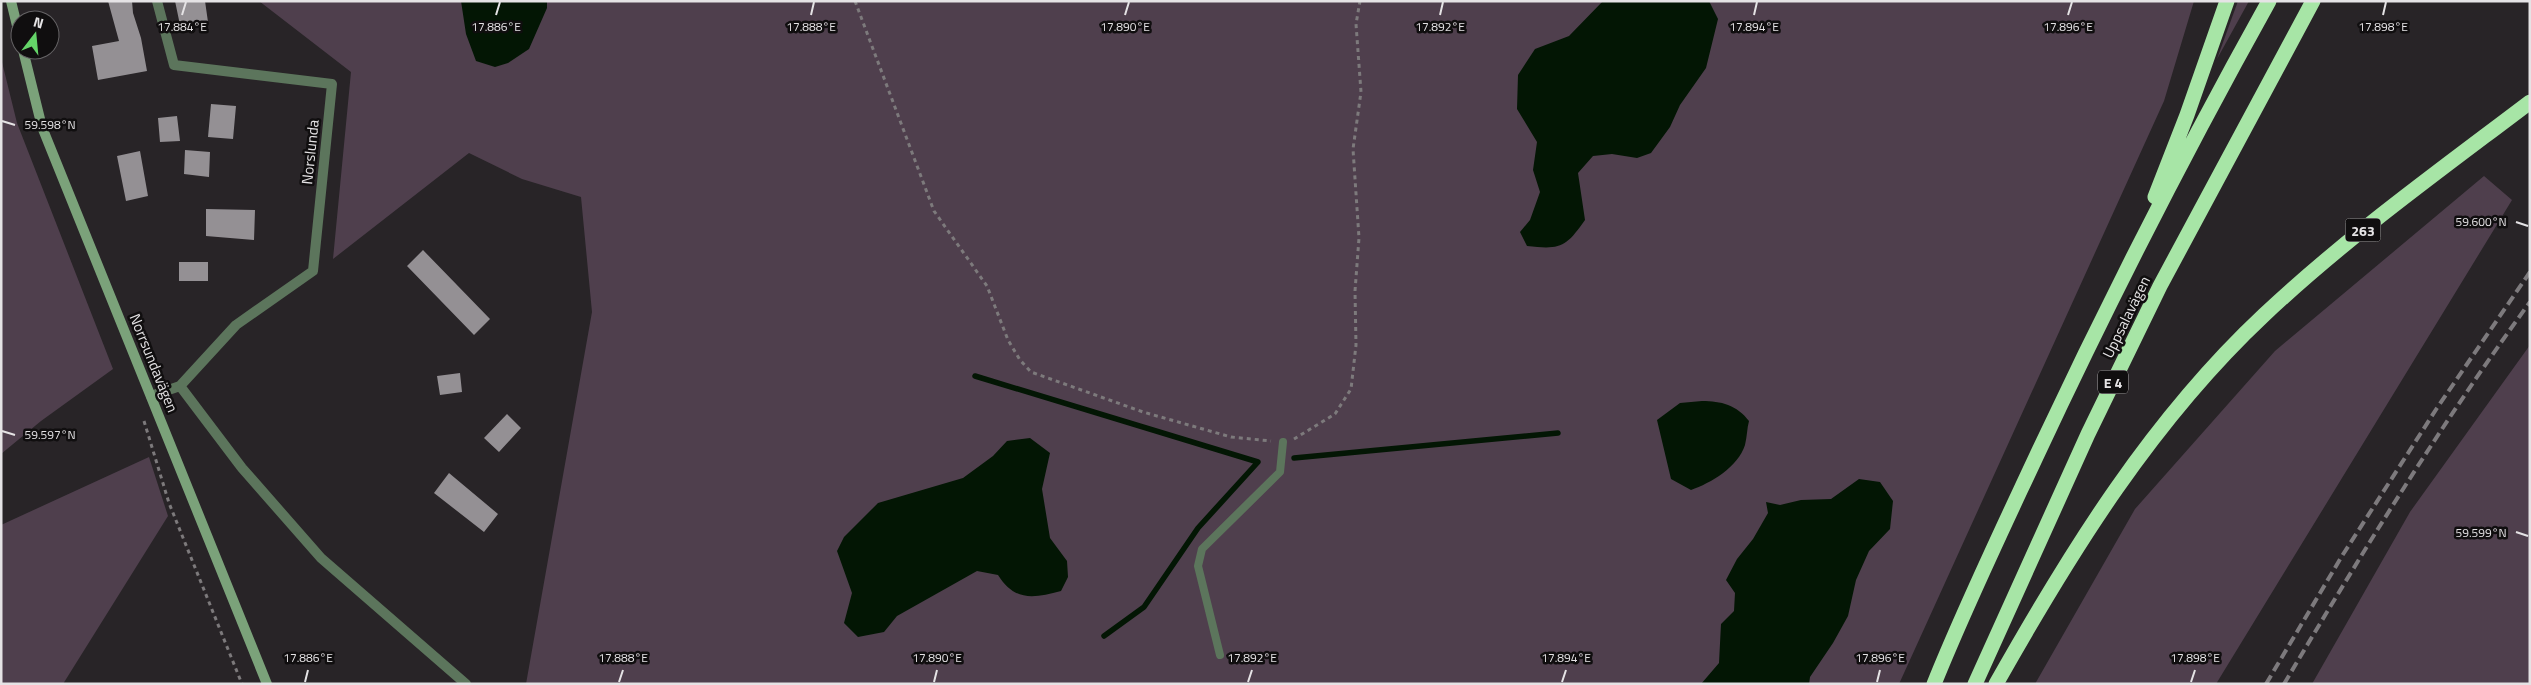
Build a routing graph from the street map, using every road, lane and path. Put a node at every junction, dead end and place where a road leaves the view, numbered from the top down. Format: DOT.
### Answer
graph roads {
  1 [pos="157,1"];
  2 [pos="854,1"];
  3 [pos="1360,1"];
  4 [pos="2227,1"];
  5 [pos="2270,1"];
  6 [pos="2314,1"];
  7 [pos="25,60"];
  8 [pos="2530,102"];
  9 [pos="2126,271"];
  10 [pos="180,386"];
  11 [pos="151,396"];
  12 [pos="1283,442"];
  13 [pos="1220,655"];
  14 [pos="267,684"];
  15 [pos="466,684"];
  16 [pos="1934,684"];
  17 [pos="1975,684"];
  18 [pos="1996,684"];
  1 -- 10 [label="street, Norslunda"];
  2 -- 12 [label="path"];
  3 -- 12 [label="path"];
  4 -- 9 [label="highway"];
  5 -- 9 [label="highway, Uppsalavägen / E 4"];
  6 -- 17 [label="highway, Uppsalavägen / E 4"];
  7 -- 11 [label="street, Norrsundavägen"];
  8 -- 18 [label="highway, 263"];
  9 -- 16 [label="highway, Uppsalavägen / E 4"];
  10 -- 11 [label="street"];
  10 -- 15 [label="street"];
  11 -- 14 [label="street, Norrsundavägen"];
  12 -- 13 [label="lane"];
}
